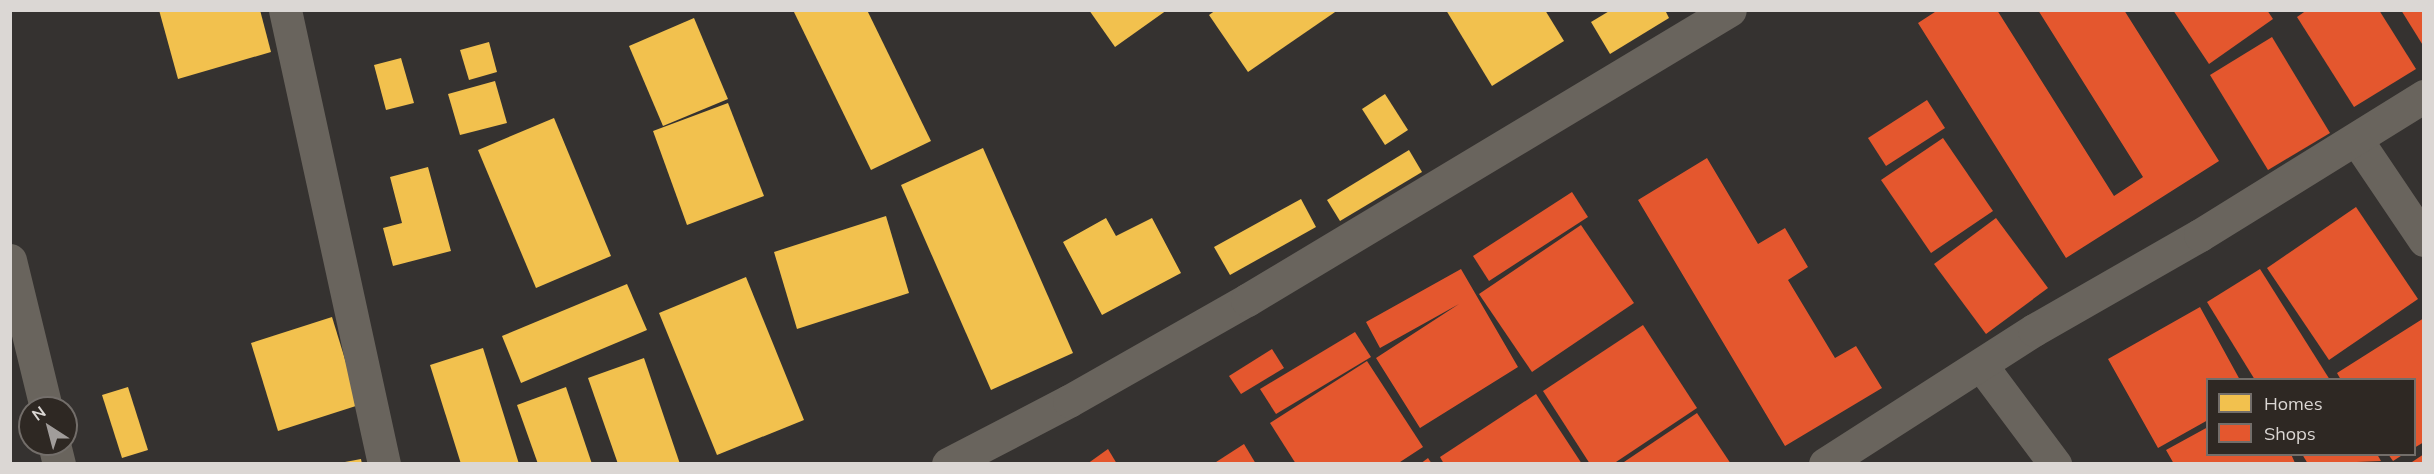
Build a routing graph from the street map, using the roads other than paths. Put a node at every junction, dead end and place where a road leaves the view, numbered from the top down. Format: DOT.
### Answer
graph roads {
  1 [pos="285,10"];
  2 [pos="1730,10"];
  3 [pos="2424,96"];
  4 [pos="2356,139"];
  5 [pos="2424,240"];
  6 [pos="10,260"];
  7 [pos="1981,365"];
  8 [pos="43,396"];
  9 [pos="384,464"];
  10 [pos="948,464"];
  11 [pos="1825,464"];
  12 [pos="2055,464"];
  1 -- 9 [label="street"];
  2 -- 10 [label="street"];
  3 -- 4 [label="street"];
  4 -- 5 [label="street"];
  4 -- 7 [label="street"];
  6 -- 8 [label="street"];
  7 -- 11 [label="street"];
  7 -- 12 [label="street"];
}
